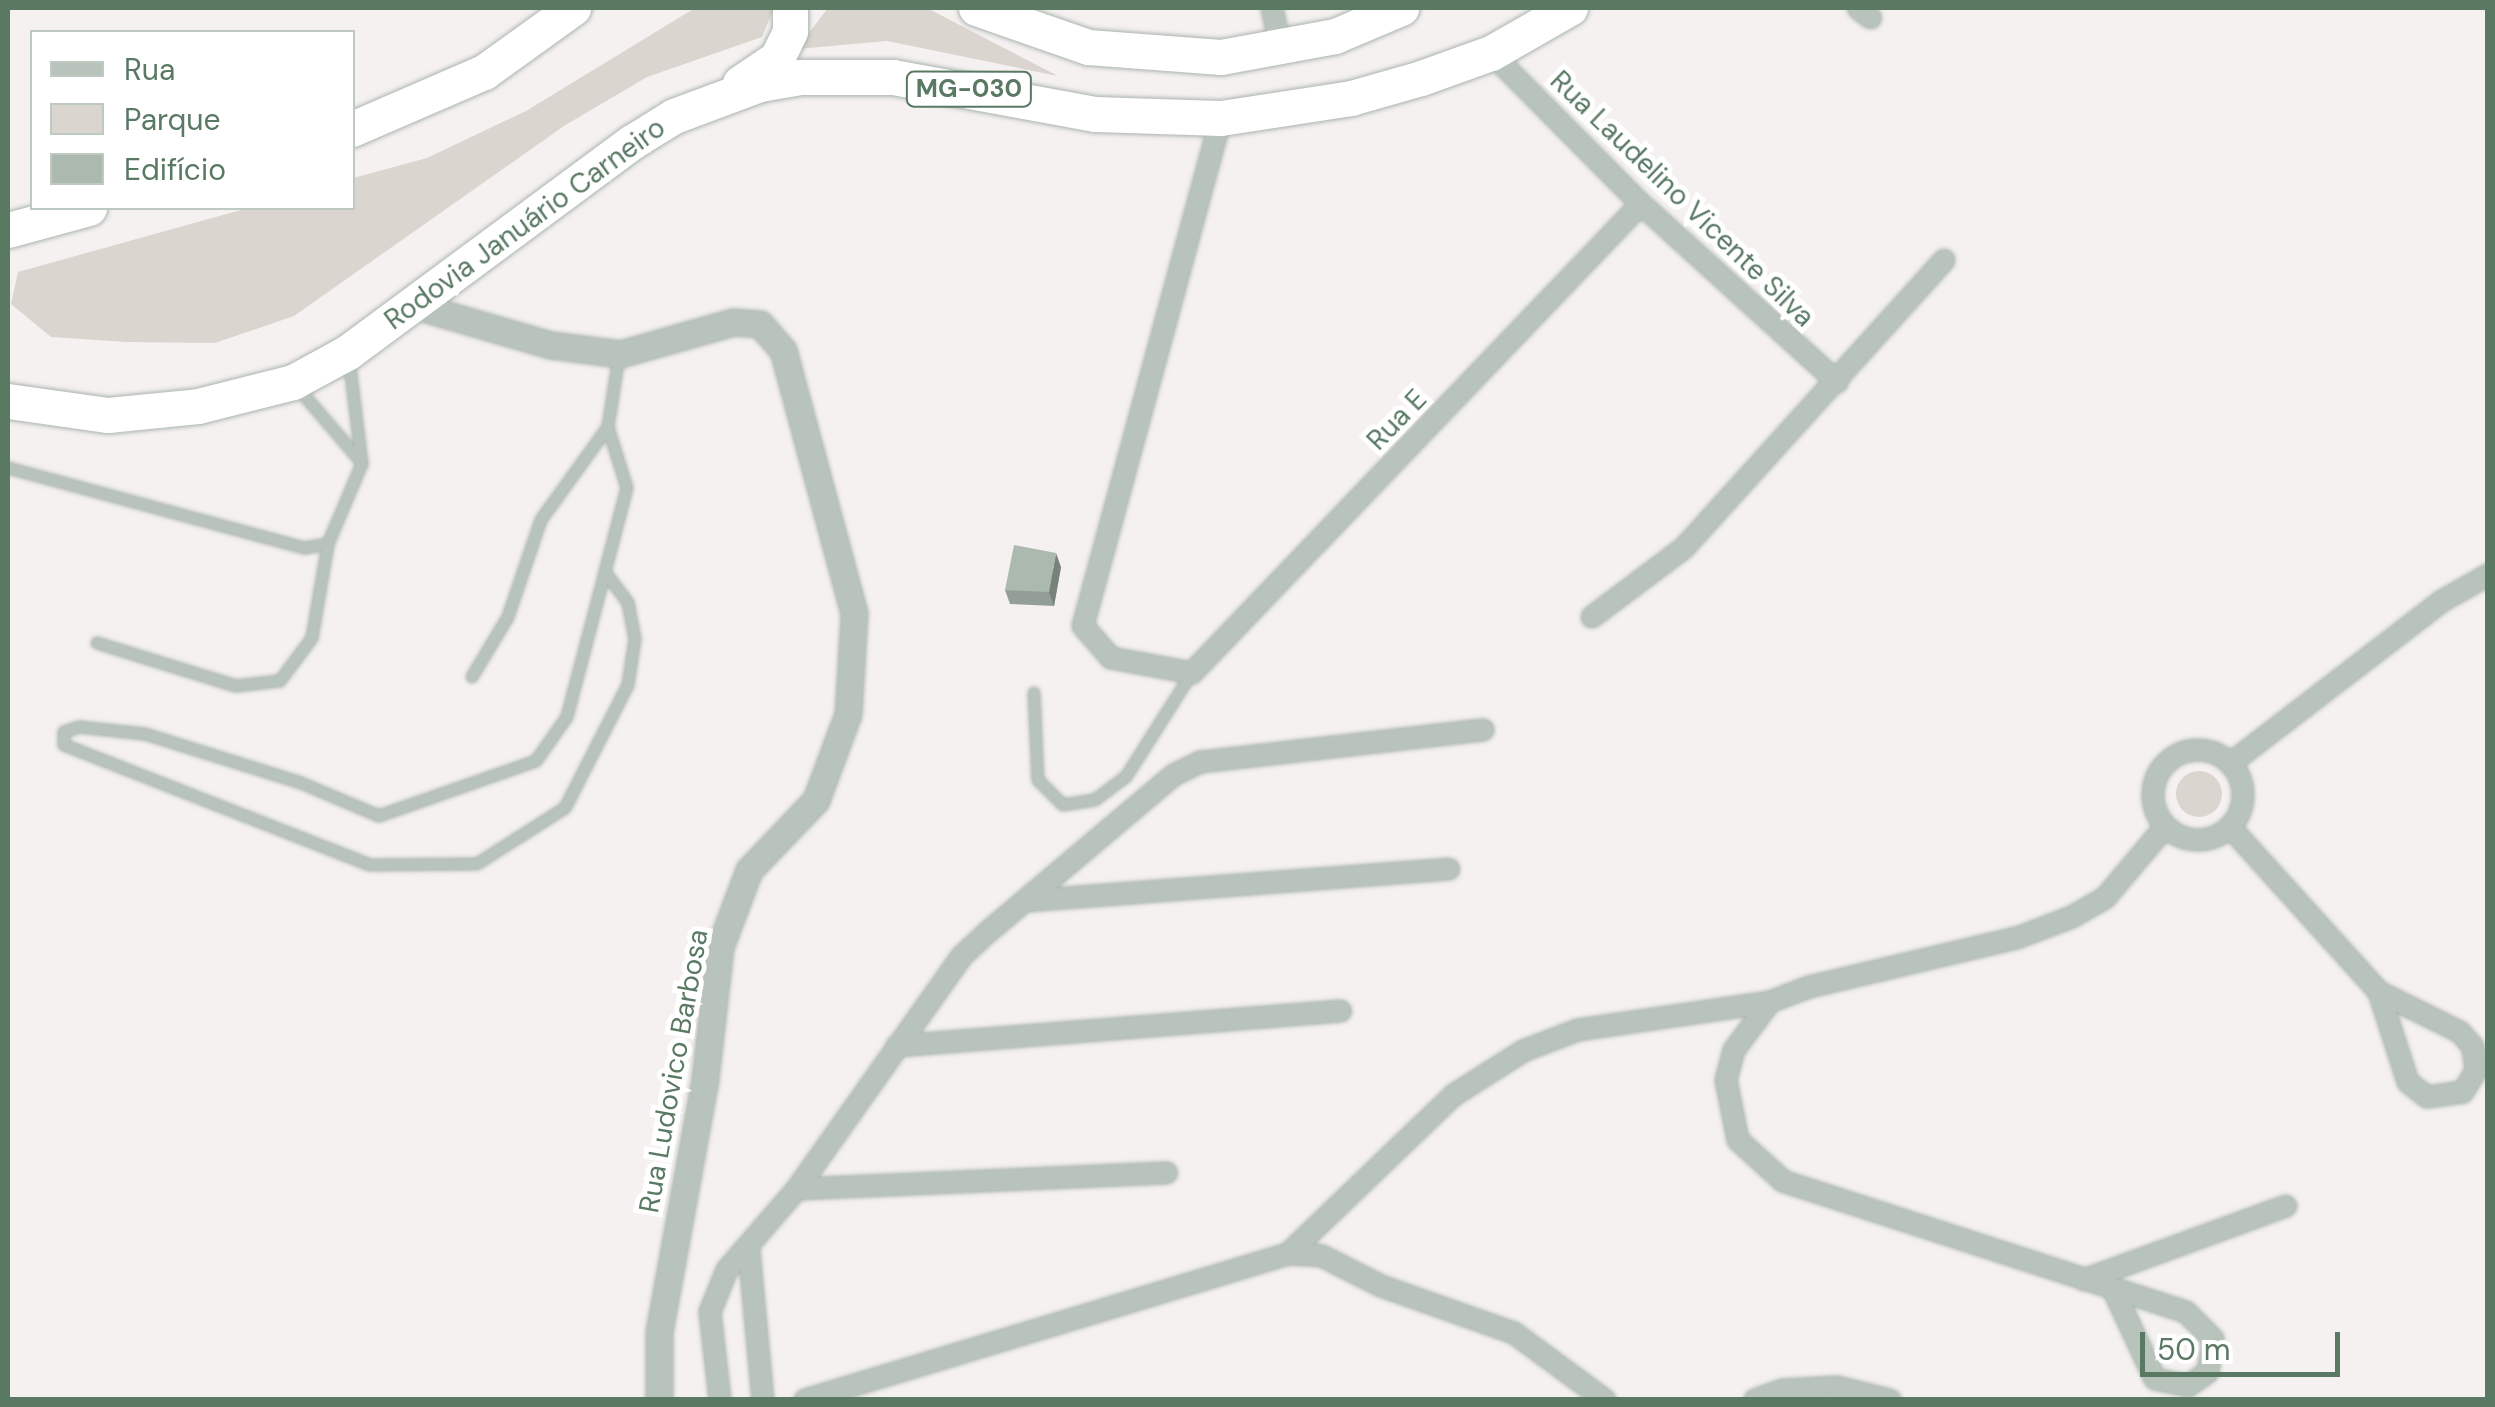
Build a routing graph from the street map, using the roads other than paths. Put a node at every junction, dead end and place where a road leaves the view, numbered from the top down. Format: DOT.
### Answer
graph roads {
  1 [pos="573,8"];
  2 [pos="790,8"];
  3 [pos="976,8"];
  4 [pos="1272,8"];
  5 [pos="1401,8"];
  6 [pos="1570,8"];
  7 [pos="1281,49"];
  8 [pos="1491,53"];
  9 [pos="722,95"];
  10 [pos="1221,118"];
  11 [pos="355,129"];
  12 [pos="1641,204"];
  13 [pos="81,210"];
  14 [pos="8,230"];
  15 [pos="8,245"];
  16 [pos="1944,260"];
  17 [pos="413,305"];
  18 [pos="348,352"];
  19 [pos="620,354"];
  20 [pos="8,377"];
  21 [pos="293,382"];
  22 [pos="1837,382"];
  23 [pos="18,404"];
  24 [pos="608,427"];
  25 [pos="362,464"];
  26 [pos="8,468"];
  27 [pos="328,544"];
  28 [pos="605,572"];
  29 [pos="2488,575"];
  30 [pos="1592,617"];
  31 [pos="97,642"];
  32 [pos="1192,673"];
  33 [pos="472,677"];
  34 [pos="1034,692"];
  35 [pos="1483,730"];
  36 [pos="2231,763"];
  37 [pos="2165,827"];
  38 [pos="2230,828"];
  39 [pos="1448,869"];
  40 [pos="1025,900"];
  41 [pos="2380,992"];
  42 [pos="1770,1002"];
  43 [pos="1341,1011"];
  44 [pos="897,1046"];
  45 [pos="1167,1173"];
  46 [pos="797,1189"];
  47 [pos="2286,1206"];
  48 [pos="750,1250"];
  49 [pos="1288,1254"];
  50 [pos="2084,1280"];
  51 [pos="2113,1290"];
  52 [pos="659,1400"];
  53 [pos="720,1400"];
  54 [pos="763,1400"];
  55 [pos="805,1400"];
  56 [pos="1605,1400"];
  57 [pos="1755,1400"];
  58 [pos="1890,1400"];
  1 -- 11 [label="highway"];
  2 -- 9 [label="highway"];
  3 -- 7 [label="highway, MG-030"];
  4 -- 7 [label="street"];
  5 -- 7 [label="highway, MG-030"];
  6 -- 8 [label="highway, Rodovia Januário Carneiro / MG-030"];
  8 -- 10 [label="highway, Rodovia Januário Carneiro / MG-030"];
  8 -- 12 [label="street, Rua Laudelino Vicente Silva"];
  9 -- 10 [label="highway, Rodovia Januário Carneiro / MG-030"];
  9 -- 17 [label="highway, Rodovia Januário Carneiro / MG-030"];
  10 -- 32 [label="street"];
  12 -- 22 [label="street, Rua Laudelino Vicente Silva"];
  12 -- 32 [label="street, Rua E"];
  13 -- 14 [label="highway"];
  13 -- 15 [label="highway"];
  16 -- 22 [label="street"];
  17 -- 18 [label="highway, Rodovia Januário Carneiro / MG-030"];
  17 -- 19 [label="street, Rua Ludovico Barbosa"];
  18 -- 21 [label="highway, Rodovia Januário Carneiro / MG-030"];
  18 -- 25 [label="lane"];
  19 -- 24 [label="lane"];
  19 -- 52 [label="street, Rua Ludovico Barbosa"];
  20 -- 23 [label="highway"];
  21 -- 23 [label="highway, Rodovia Januário Carneiro / MG-030"];
  21 -- 25 [label="lane"];
  22 -- 30 [label="street"];
  24 -- 28 [label="lane"];
  24 -- 33 [label="lane"];
  25 -- 27 [label="lane"];
  26 -- 27 [label="lane"];
  27 -- 31 [label="lane"];
  28 -- 28 [label="lane"];
  29 -- 36 [label="street"];
  32 -- 34 [label="lane"];
  35 -- 40 [label="street"];
  36 -- 37 [label="street"];
  36 -- 38 [label="street"];
  37 -- 38 [label="street"];
  37 -- 42 [label="street"];
  38 -- 41 [label="street"];
  39 -- 40 [label="street"];
  40 -- 44 [label="street"];
  41 -- 41 [label="street"];
  42 -- 49 [label="street"];
  42 -- 50 [label="street"];
  43 -- 44 [label="street"];
  44 -- 46 [label="street"];
  45 -- 46 [label="street"];
  46 -- 48 [label="street"];
  47 -- 50 [label="street"];
  48 -- 53 [label="street"];
  48 -- 54 [label="street"];
  49 -- 55 [label="street"];
  49 -- 56 [label="street"];
  50 -- 51 [label="street"];
  51 -- 51 [label="street"];
  57 -- 58 [label="street"];
}
